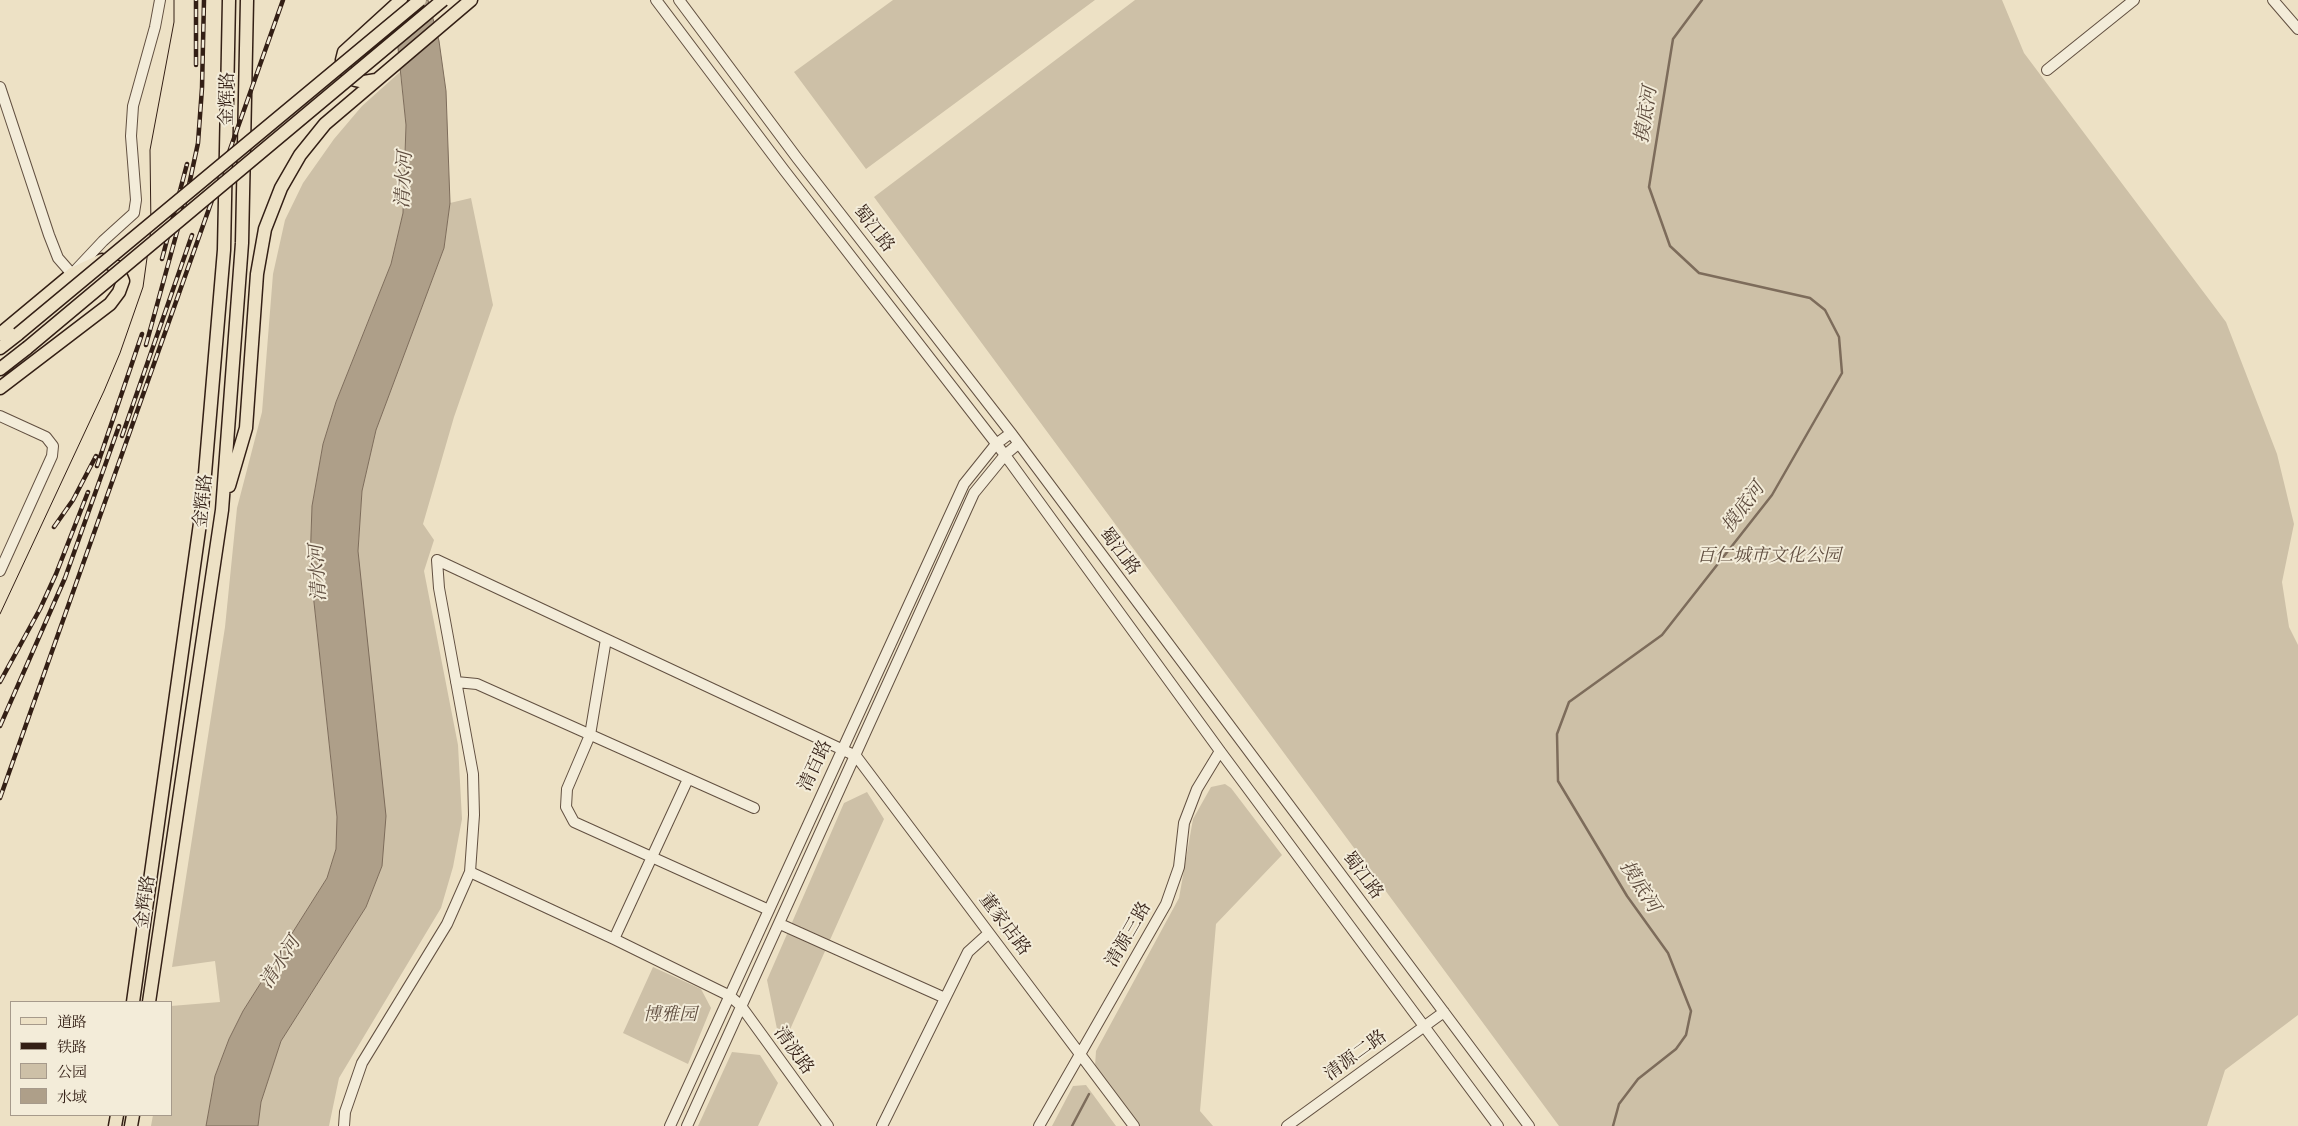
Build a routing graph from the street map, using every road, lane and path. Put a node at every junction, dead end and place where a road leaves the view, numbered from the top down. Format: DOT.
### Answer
graph roads {
  1 [pos="160,0"];
  2 [pos="229,0"];
  3 [pos="248,0"];
  4 [pos="401,0"];
  5 [pos="420,0"];
  6 [pos="443,0"];
  7 [pos="471,0"];
  8 [pos="656,0"];
  9 [pos="679,0"];
  10 [pos="2134,0"];
  11 [pos="2273,0"];
  12 [pos="2298,29"];
  13 [pos="2047,70"];
  14 [pos="380,77"];
  15 [pos="0,87"];
  16 [pos="72,274"];
  17 [pos="0,334"];
  18 [pos="0,348"];
  19 [pos="0,369"];
  20 [pos="0,388"];
  21 [pos="0,416"];
  22 [pos="1011,433"];
  23 [pos="996,444"];
  24 [pos="1018,444"];
  25 [pos="1005,455"];
  26 [pos="222,510"];
  27 [pos="0,571"];
  28 [pos="606,639"];
  29 [pos="456,682"];
  30 [pos="590,735"];
  31 [pos="842,750"];
  32 [pos="1220,751"];
  33 [pos="856,756"];
  34 [pos="688,779"];
  35 [pos="754,808"];
  36 [pos="651,857"];
  37 [pos="470,872"];
  38 [pos="768,910"];
  39 [pos="780,924"];
  40 [pos="990,933"];
  41 [pos="614,939"];
  42 [pos="730,996"];
  43 [pos="945,998"];
  44 [pos="133,1001"];
  45 [pos="149,1001"];
  46 [pos="741,1006"];
  47 [pos="1444,1012"];
  48 [pos="1424,1027"];
  49 [pos="1080,1053"];
  50 [pos="344,1126"];
  51 [pos="670,1126"];
  52 [pos="687,1126"];
  53 [pos="828,1126"];
  54 [pos="882,1126"];
  55 [pos="1039,1126"];
  56 [pos="1134,1126"];
  57 [pos="1287,1126"];
  58 [pos="1498,1126"];
  59 [pos="1529,1126"];
  1 -- 16 [label="street"];
  2 -- 44 [label="main road, 金辉路"];
  3 -- 26 [label="main road, 金辉路"];
  4 -- 14 [label="main road"];
  5 -- 18 [label="main road, bridge"];
  6 -- 19 [label="main road, bridge"];
  7 -- 14 [label="main road"];
  8 -- 23 [label="street, 蜀江路"];
  9 -- 22 [label="street, 蜀江路"];
  10 -- 13 [label="street"];
  11 -- 12 [label="street"];
  14 -- 26 [label="main road"];
  15 -- 16 [label="street"];
  16 -- 17 [label="main road"];
  16 -- 20 [label="main road"];
  21 -- 27 [label="street"];
  22 -- 23 [label="street, 清百路"];
  22 -- 24 [label="street, 蜀江路"];
  23 -- 25 [label="street, 蜀江路"];
  23 -- 31 [label="street, 清百路"];
  24 -- 25 [label="street, 清百路"];
  24 -- 47 [label="street, 蜀江路"];
  25 -- 32 [label="street, 蜀江路"];
  25 -- 33 [label="street, 清百路"];
  26 -- 45 [label="main road, 金辉路"];
  28 -- 29 [label="street, 董家店路"];
  28 -- 30 [label="street"];
  28 -- 31 [label="street, 董家店路"];
  29 -- 30 [label="street"];
  29 -- 37 [label="street"];
  30 -- 34 [label="street"];
  30 -- 36 [label="street"];
  31 -- 33 [label="street, 董家店路"];
  31 -- 38 [label="street, 清百路"];
  32 -- 48 [label="street, 蜀江路"];
  32 -- 49 [label="street, 清源三路"];
  33 -- 39 [label="street, 清百路"];
  33 -- 40 [label="street, 董家店路"];
  34 -- 35 [label="street"];
  34 -- 36 [label="street"];
  36 -- 38 [label="street"];
  36 -- 41 [label="street"];
  37 -- 41 [label="street, 清波路"];
  37 -- 50 [label="street"];
  38 -- 42 [label="street, 清百路"];
  39 -- 43 [label="street"];
  39 -- 46 [label="street, 清百路"];
  40 -- 43 [label="street"];
  40 -- 49 [label="street, 董家店路"];
  41 -- 42 [label="street, 清波路"];
  42 -- 46 [label="street, 清波路"];
  42 -- 51 [label="street, 清百路"];
  43 -- 54 [label="street"];
  46 -- 52 [label="street, 清百路"];
  46 -- 53 [label="street, 清波路"];
  47 -- 48 [label="street, 清源二路"];
  47 -- 59 [label="street, 蜀江路"];
  48 -- 57 [label="street, 清源二路"];
  48 -- 58 [label="street, 蜀江路"];
  49 -- 55 [label="street, 清源三路"];
  49 -- 56 [label="street, 董家店路"];
}
